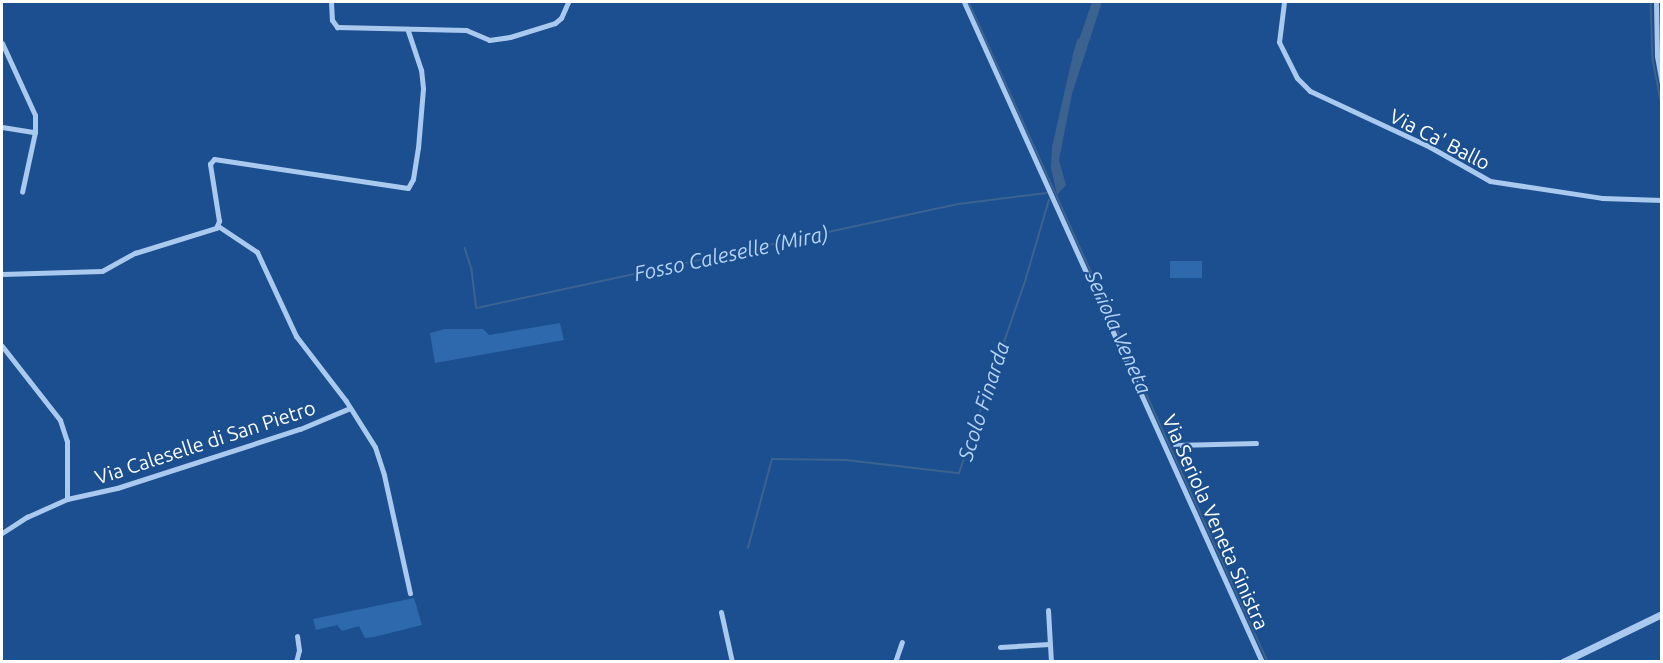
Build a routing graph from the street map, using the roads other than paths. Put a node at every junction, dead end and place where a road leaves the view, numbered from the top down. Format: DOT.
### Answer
graph roads {
  1 [pos="331,2"];
  2 [pos="568,2"];
  3 [pos="964,2"];
  4 [pos="1284,2"];
  5 [pos="1656,2"];
  6 [pos="408,31"];
  7 [pos="2,43"];
  8 [pos="1662,85"];
  9 [pos="2,127"];
  10 [pos="35,132"];
  11 [pos="22,192"];
  12 [pos="1662,200"];
  13 [pos="218,226"];
  14 [pos="2,274"];
  15 [pos="2,346"];
  16 [pos="350,408"];
  17 [pos="1256,443"];
  18 [pos="1174,445"];
  19 [pos="67,499"];
  20 [pos="2,533"];
  21 [pos="410,593"];
  22 [pos="1048,610"];
  23 [pos="720,612"];
  24 [pos="1662,614"];
  25 [pos="297,636"];
  26 [pos="902,642"];
  27 [pos="1049,644"];
  28 [pos="1000,647"];
  29 [pos="296,662"];
  30 [pos="732,662"];
  31 [pos="895,662"];
  32 [pos="1051,662"];
  33 [pos="1262,662"];
  34 [pos="1563,662"];
  1 -- 6 [label="street"];
  2 -- 6 [label="street"];
  3 -- 33 [label="street, Via Seriola Veneta Sinistra"];
  4 -- 12 [label="street, Via Ca' Ballo"];
  5 -- 8 [label="street"];
  6 -- 13 [label="street"];
  7 -- 10 [label="street"];
  9 -- 10 [label="street"];
  10 -- 11 [label="street"];
  13 -- 14 [label="street"];
  13 -- 16 [label="street, Via Caleselle di San Pietro"];
  15 -- 19 [label="street, Via Caleselle di San Pietro"];
  16 -- 19 [label="street, Via Caleselle di San Pietro"];
  16 -- 21 [label="street, Via Caleselle di San Pietro"];
  17 -- 18 [label="street"];
  19 -- 20 [label="street, Via Caleselle di San Pietro"];
  22 -- 27 [label="street"];
  23 -- 30 [label="street"];
  24 -- 34 [label="street"];
  25 -- 29 [label="street"];
  26 -- 31 [label="street"];
  27 -- 28 [label="street"];
  27 -- 32 [label="street"];
}
